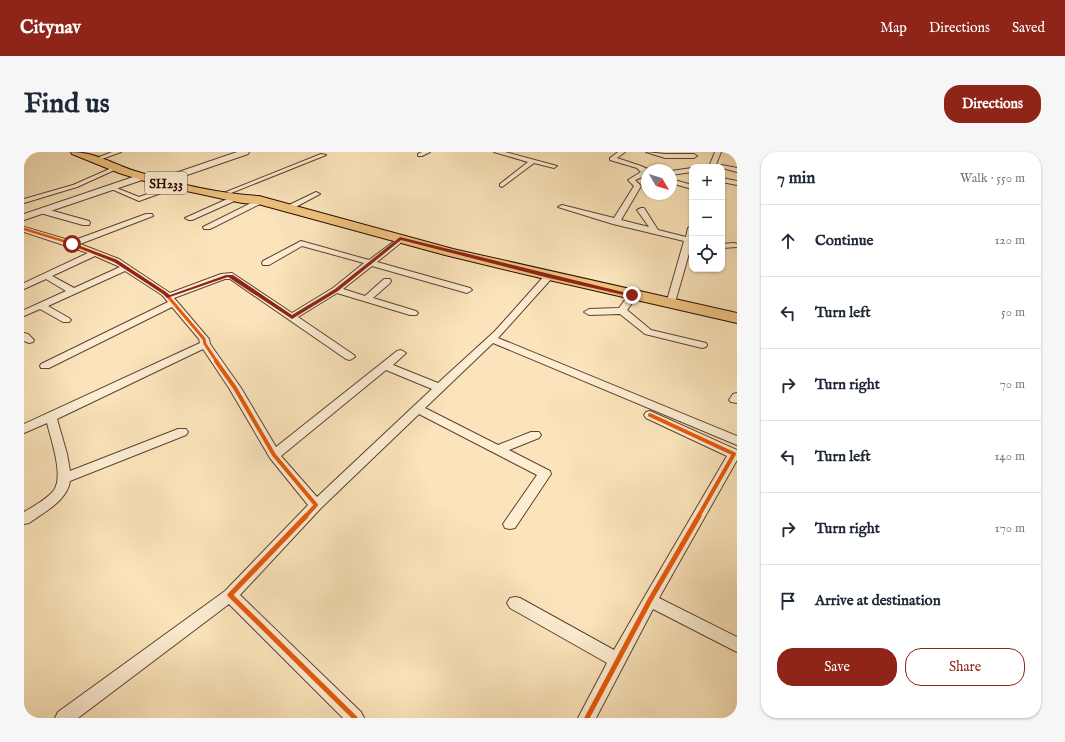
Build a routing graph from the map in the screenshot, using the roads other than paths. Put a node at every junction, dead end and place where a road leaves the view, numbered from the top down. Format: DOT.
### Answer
graph roads {
  1 [pos="76,152"];
  2 [pos="90,152"];
  3 [pos="118,152"];
  4 [pos="245,152"];
  5 [pos="427,152"];
  6 [pos="497,152"];
  7 [pos="622,152"];
  8 [pos="649,152"];
  9 [pos="718,152"];
  10 [pos="323,155"];
  11 [pos="420,155"];
  12 [pos="694,156"];
  13 [pos="102,157"];
  14 [pos="533,161"];
  15 [pos="651,164"];
  16 [pos="663,164"];
  17 [pos="713,164"];
  18 [pos="554,166"];
  19 [pos="641,167"];
  20 [pos="116,168"];
  21 [pos="725,168"];
  22 [pos="689,170"];
  23 [pos="737,170"];
  24 [pos="677,172"];
  25 [pos="641,174"];
  26 [pos="142,177"];
  27 [pos="162,181"];
  28 [pos="725,181"];
  29 [pos="677,183"];
  30 [pos="737,183"];
  31 [pos="502,185"];
  32 [pos="176,186"];
  33 [pos="689,186"];
  34 [pos="112,188"];
  35 [pos="316,194"];
  36 [pos="233,195"];
  37 [pos="24,201"];
  38 [pos="260,201"];
  39 [pos="287,208"];
  40 [pos="562,208"];
  41 [pos="641,210"];
  42 [pos="43,211"];
  43 [pos="149,216"];
  44 [pos="24,217"];
  45 [pos="189,218"];
  46 [pos="616,222"];
  47 [pos="86,223"];
  48 [pos="207,227"];
  49 [pos="24,229"];
  50 [pos="656,232"];
  51 [pos="400,239"];
  52 [pos="72,244"];
  53 [pos="689,245"];
  54 [pos="734,245"];
  55 [pos="725,246"];
  56 [pos="95,252"];
  57 [pos="266,263"];
  58 [pos="371,263"];
  59 [pos="125,268"];
  60 [pos="46,276"];
  61 [pos="549,276"];
  62 [pos="387,281"];
  63 [pos="24,286"];
  64 [pos="336,290"];
  65 [pos="467,290"];
  66 [pos="73,291"];
  67 [pos="632,295"];
  68 [pos="367,299"];
  69 [pos="171,300"];
  70 [pos="671,304"];
  71 [pos="40,306"];
  72 [pos="622,311"];
  73 [pos="589,312"];
  74 [pos="24,313"];
  75 [pos="413,313"];
  76 [pos="292,317"];
  77 [pos="737,318"];
  78 [pos="66,320"];
  79 [pos="96,330"];
  80 [pos="107,336"];
  81 [pos="491,339"];
  82 [pos="206,344"];
  83 [pos="702,345"];
  84 [pos="401,353"];
  85 [pos="350,357"];
  86 [pos="45,366"];
  87 [pos="386,366"];
  88 [pos="440,388"];
  89 [pos="417,409"];
  90 [pos="650,415"];
  91 [pos="51,417"];
  92 [pos="24,429"];
  93 [pos="182,432"];
  94 [pos="535,435"];
  95 [pos="737,441"];
  96 [pos="498,450"];
  97 [pos="274,455"];
  98 [pos="63,479"];
  99 [pos="316,505"];
  100 [pos="24,519"];
  101 [pos="510,524"];
  102 [pos="230,595"];
  103 [pos="650,600"];
  104 [pos="515,603"];
  105 [pos="737,645"];
  106 [pos="618,661"];
  107 [pos="64,718"];
  108 [pos="355,718"];
  109 [pos="587,718"];
  1 -- 20 [label="main road, SH233"];
  2 -- 13 [label="main road"];
  3 -- 13 [label="street"];
  4 -- 27 [label="street"];
  5 -- 11 [label="street"];
  6 -- 14 [label="street"];
  7 -- 19 [label="street"];
  8 -- 15 [label="street"];
  9 -- 17 [label="street"];
  10 -- 36 [label="street"];
  12 -- 16 [label="street"];
  13 -- 27 [label="main road"];
  14 -- 18 [label="street"];
  14 -- 31 [label="street"];
  20 -- 26 [label="main road, SH233"];
  20 -- 37 [label="street"];
  21 -- 23 [label="street"];
  22 -- 24 [label="street"];
  25 -- 46 [label="street"];
  26 -- 27 [label="main road, SH233"];
  26 -- 34 [label="street"];
  27 -- 32 [label="main road, SH233"];
  27 -- 36 [label="main road"];
  28 -- 30 [label="street"];
  29 -- 33 [label="street"];
  32 -- 34 [label="street"];
  32 -- 36 [label="main road, SH233"];
  34 -- 42 [label="street"];
  35 -- 39 [label="street"];
  36 -- 38 [label="main road, SH233"];
  36 -- 45 [label="street"];
  38 -- 39 [label="main road, SH233"];
  38 -- 48 [label="street"];
  39 -- 51 [label="main road, SH233"];
  40 -- 46 [label="street"];
  41 -- 50 [label="street"];
  42 -- 44 [label="street"];
  42 -- 47 [label="street"];
  43 -- 52 [label="street"];
  46 -- 50 [label="street"];
  49 -- 52 [label="street"];
  50 -- 53 [label="street"];
  51 -- 58 [label="street"];
  51 -- 61 [label="main road, SH233"];
  52 -- 56 [label="street"];
  53 -- 70 [label="street"];
  54 -- 55 [label="street"];
  56 -- 59 [label="street"];
  56 -- 60 [label="street"];
  57 -- 58 [label="street"];
  58 -- 64 [label="street"];
  58 -- 65 [label="street"];
  59 -- 66 [label="street"];
  59 -- 69 [label="street"];
  60 -- 63 [label="street"];
  60 -- 66 [label="street"];
  61 -- 67 [label="main road, SH233"];
  61 -- 81 [label="street"];
  62 -- 68 [label="street"];
  64 -- 68 [label="street"];
  64 -- 76 [label="street"];
  66 -- 71 [label="street"];
  67 -- 70 [label="main road, SH233"];
  67 -- 72 [label="street"];
  68 -- 75 [label="street"];
  69 -- 76 [label="street"];
  69 -- 80 [label="street"];
  69 -- 82 [label="street"];
  70 -- 77 [label="main road, SH233"];
  71 -- 74 [label="street"];
  71 -- 78 [label="street"];
  72 -- 73 [label="street"];
  72 -- 83 [label="street"];
  76 -- 85 [label="street"];
  79 -- 80 [label="street"];
  80 -- 86 [label="street"];
  81 -- 88 [label="street"];
  81 -- 95 [label="street"];
  82 -- 91 [label="street"];
  82 -- 97 [label="street"];
  84 -- 87 [label="street"];
  87 -- 88 [label="street"];
  87 -- 97 [label="street"];
  88 -- 89 [label="street"];
  89 -- 96 [label="street"];
  89 -- 99 [label="street"];
  90 -- 103 [label="street"];
  91 -- 92 [label="street"];
  91 -- 98 [label="street"];
  93 -- 98 [label="street"];
  94 -- 96 [label="street"];
  96 -- 101 [label="street"];
  97 -- 99 [label="street"];
  98 -- 100 [label="street"];
  99 -- 102 [label="street"];
  102 -- 107 [label="street"];
  102 -- 108 [label="street"];
  103 -- 105 [label="street"];
  103 -- 106 [label="street"];
  104 -- 106 [label="street"];
  106 -- 109 [label="street"];
}
